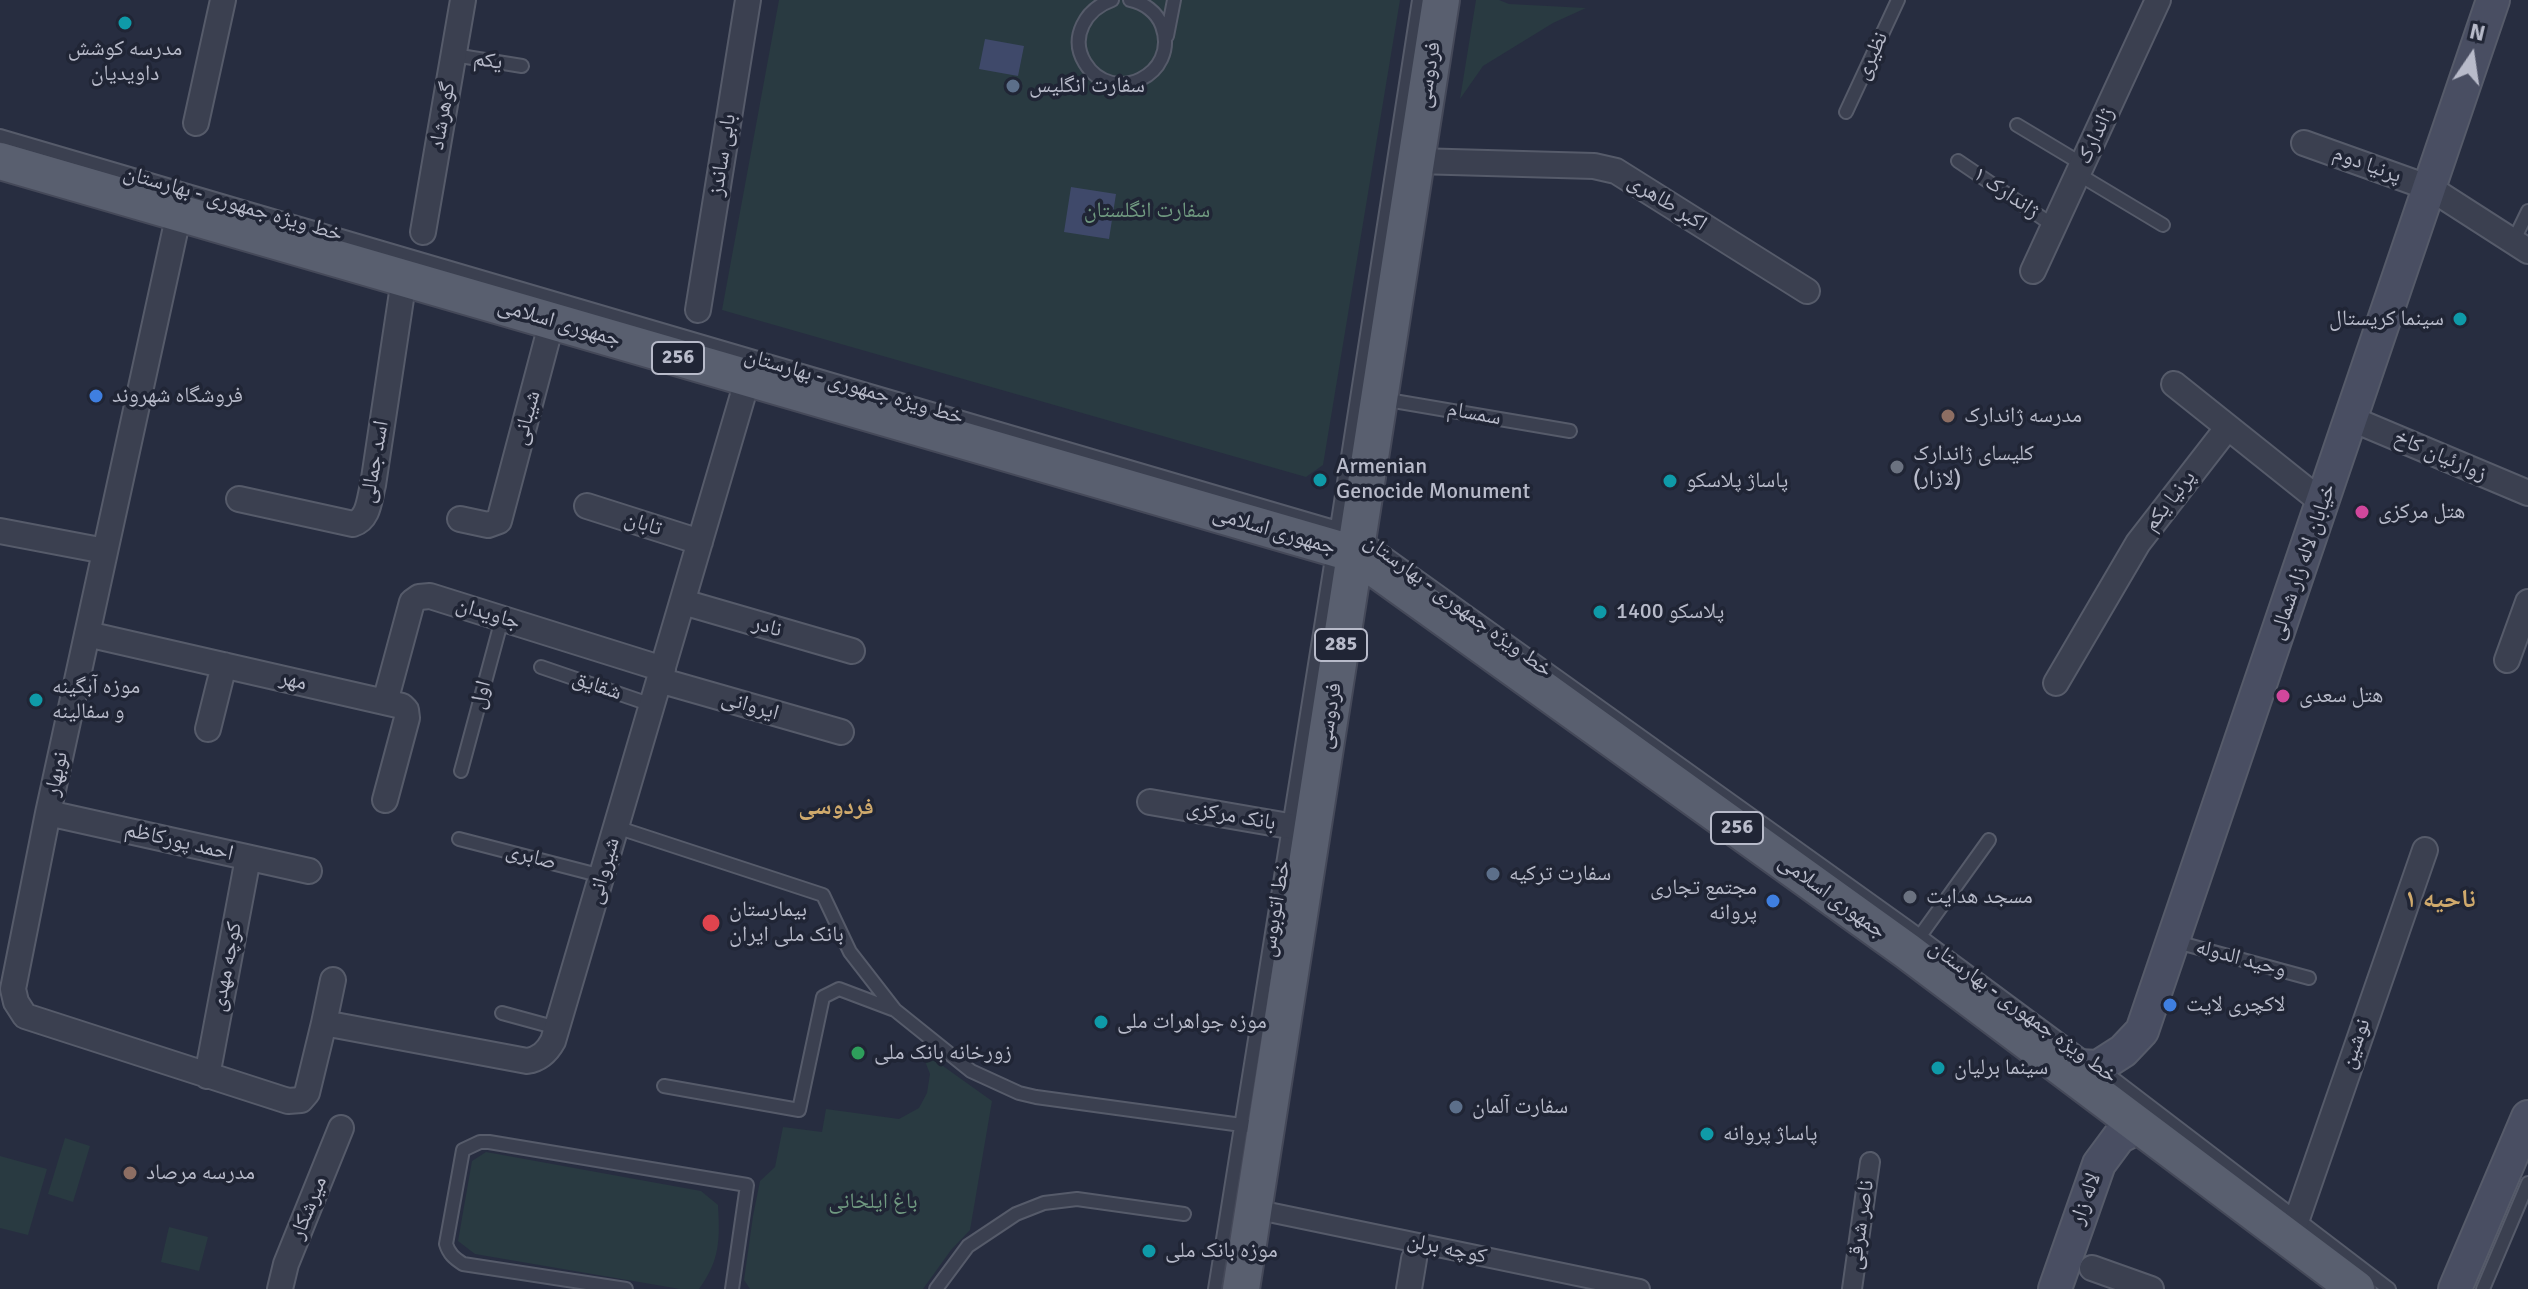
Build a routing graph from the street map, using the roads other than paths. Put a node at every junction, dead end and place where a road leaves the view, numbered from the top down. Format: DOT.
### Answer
graph roads {
  1 [pos="223,0"];
  2 [pos="463,0"];
  3 [pos="748,0"];
  4 [pos="1086,0"];
  5 [pos="1112,0"];
  6 [pos="1130,0"];
  7 [pos="1174,0"];
  8 [pos="1419,0"];
  9 [pos="1441,0"];
  10 [pos="1898,0"];
  11 [pos="2158,0"];
  12 [pos="2493,0"];
  13 [pos="1081,29"];
  14 [pos="1165,48"];
  15 [pos="454,55"];
  16 [pos="522,66"];
  17 [pos="1846,112"];
  18 [pos="196,123"];
  19 [pos="2017,125"];
  20 [pos="0,136"];
  21 [pos="2304,143"];
  22 [pos="0,161"];
  23 [pos="1416,161"];
  24 [pos="1958,161"];
  25 [pos="2080,169"];
  26 [pos="2430,188"];
  27 [pos="2528,211"];
  28 [pos="179,213"];
  29 [pos="2163,225"];
  30 [pos="2054,226"];
  31 [pos="423,232"];
  32 [pos="2520,246"];
  33 [pos="2033,271"];
  34 [pos="404,279"];
  35 [pos="1807,291"];
  36 [pos="698,310"];
  37 [pos="552,321"];
  38 [pos="748,378"];
  39 [pos="2174,384"];
  40 [pos="1379,398"];
  41 [pos="2352,419"];
  42 [pos="2228,427"];
  43 [pos="1570,431"];
  44 [pos="2528,493"];
  45 [pos="239,499"];
  46 [pos="2323,503"];
  47 [pos="587,506"];
  48 [pos="460,519"];
  49 [pos="0,531"];
  50 [pos="1346,541"];
  51 [pos="700,542"];
  52 [pos="105,551"];
  53 [pos="683,602"];
  54 [pos="2528,602"];
  55 [pos="502,619"];
  56 [pos="87,634"];
  57 [pos="852,651"];
  58 [pos="2507,660"];
  59 [pos="224,665"];
  60 [pos="541,667"];
  61 [pos="661,675"];
  62 [pos="2056,683"];
  63 [pos="385,702"];
  64 [pos="652,705"];
  65 [pos="208,729"];
  66 [pos="841,732"];
  67 [pos="461,771"];
  68 [pos="385,800"];
  69 [pos="1150,802"];
  70 [pos="48,813"];
  71 [pos="616,827"];
  72 [pos="1300,828"];
  73 [pos="459,839"];
  74 [pos="1989,840"];
  75 [pos="2425,850"];
  76 [pos="248,858"];
  77 [pos="309,871"];
  78 [pos="602,876"];
  79 [pos="2173,941"];
  80 [pos="1914,944"];
  81 [pos="2309,978"];
  82 [pos="333,980"];
  83 [pos="895,1010"];
  84 [pos="502,1013"];
  85 [pos="324,1023"];
  86 [pos="555,1034"];
  87 [pos="2059,1065"];
  88 [pos="207,1076"];
  89 [pos="2111,1076"];
  90 [pos="664,1086"];
  91 [pos="2528,1117"];
  92 [pos="2140,1126"];
  93 [pos="1254,1127"];
  94 [pos="341,1128"];
  95 [pos="1870,1162"];
  96 [pos="2528,1183"];
  97 [pos="1254,1209"];
  98 [pos="1184,1214"];
  99 [pos="2293,1229"];
  100 [pos="1414,1259"];
  101 [pos="2092,1268"];
  102 [pos="280,1289"];
  103 [pos="626,1289"];
  104 [pos="732,1289"];
  105 [pos="936,1289"];
  106 [pos="1215,1289"];
  107 [pos="1241,1289"];
  108 [pos="1409,1289"];
  109 [pos="1640,1289"];
  110 [pos="1852,1289"];
  111 [pos="2055,1289"];
  112 [pos="2151,1289"];
  113 [pos="2356,1289"];
  114 [pos="2389,1289"];
  115 [pos="2455,1289"];
  116 [pos="2483,1289"];
  1 -- 18 [label="street"];
  2 -- 15 [label="street, گوهرشاد"];
  3 -- 36 [label="street, بابی ساندز"];
  4 -- 13 [label="lane"];
  5 -- 13 [label="lane"];
  6 -- 14 [label="lane"];
  7 -- 14 [label="lane"];
  8 -- 50 [label="lane, فردوسی"];
  9 -- 23 [label="main road, فردوسی / 285"];
  10 -- 17 [label="lane, نظیری"];
  11 -- 25 [label="street, ژاندارک"];
  12 -- 26 [label="main road, خیابان لاله زار شمالی"];
  13 -- 14 [label="lane"];
  15 -- 16 [label="lane, یکم"];
  15 -- 31 [label="street, گوهرشاد"];
  19 -- 25 [label="lane"];
  20 -- 50 [label="lane, خط ویژه جمهوری - بهارستان"];
  21 -- 26 [label="street, پرنیا دوم"];
  22 -- 28 [label="main road, جمهوری اسلامی / 256"];
  23 -- 35 [label="street, اکبر طاهری"];
  23 -- 40 [label="main road, فردوسی / 285"];
  24 -- 30 [label="lane, ژاندارک ۱"];
  25 -- 29 [label="lane"];
  25 -- 30 [label="street, ژاندارک"];
  26 -- 32 [label="street, پرنیا دوم"];
  26 -- 41 [label="main road, خیابان لاله زار شمالی"];
  27 -- 32 [label="lane"];
  28 -- 34 [label="main road, جمهوری اسلامی / 256"];
  28 -- 52 [label="street, نوبهار"];
  30 -- 33 [label="street, ژاندارک"];
  34 -- 37 [label="main road, جمهوری اسلامی / 256"];
  34 -- 45 [label="street, اسد جمالی"];
  37 -- 38 [label="main road, جمهوری اسلامی / 256"];
  37 -- 48 [label="street, شیبانی"];
  38 -- 50 [label="main road, جمهوری اسلامی / 256"];
  38 -- 51 [label="street, شیروانی"];
  39 -- 42 [label="street"];
  40 -- 43 [label="lane, سمسام"];
  40 -- 50 [label="main road, فردوسی / 285"];
  41 -- 44 [label="street, زوارئیان کاخ"];
  41 -- 46 [label="main road, خیابان لاله زار شمالی"];
  42 -- 46 [label="street"];
  42 -- 62 [label="street, پرنیا یکم"];
  46 -- 79 [label="main road, خیابان لاله زار شمالی"];
  47 -- 51 [label="street, تابان"];
  49 -- 52 [label="street"];
  50 -- 72 [label="main road, فردوسی / 285"];
  50 -- 80 [label="main road, جمهوری اسلامی / 256"];
  51 -- 53 [label="street, شیروانی"];
  52 -- 56 [label="street, نوبهار"];
  53 -- 57 [label="street, نادر"];
  53 -- 61 [label="street, شیروانی"];
  54 -- 58 [label="street"];
  55 -- 61 [label="street, جاویدان"];
  55 -- 63 [label="street, جاویدان"];
  55 -- 67 [label="lane, اول"];
  56 -- 59 [label="street, مهر"];
  56 -- 70 [label="street, نوبهار"];
  59 -- 63 [label="street, مهر"];
  59 -- 65 [label="street"];
  60 -- 64 [label="lane, شقایق"];
  61 -- 64 [label="street, شیروانی"];
  61 -- 66 [label="street, ایروانی"];
  63 -- 68 [label="street"];
  64 -- 71 [label="street, شیروانی"];
  69 -- 72 [label="street, بانک مرکزی"];
  70 -- 76 [label="street, احمد پورکاظم"];
  70 -- 88 [label="street, نوبهار"];
  71 -- 78 [label="street, شیروانی"];
  71 -- 83 [label="lane"];
  72 -- 93 [label="main road, فردوسی / 285"];
  73 -- 78 [label="lane, صابری"];
  74 -- 80 [label="lane"];
  75 -- 99 [label="street, نوشین"];
  76 -- 77 [label="street, احمد پورکاظم"];
  76 -- 88 [label="street, کوچه مهدی"];
  78 -- 86 [label="street, شیروانی"];
  79 -- 81 [label="lane, وحید الدوله"];
  79 -- 89 [label="main road, خیابان لاله زار شمالی"];
  80 -- 87 [label="main road, جمهوری اسلامی / 256"];
  80 -- 89 [label="lane, خط ویژه جمهوری - بهارستان"];
  82 -- 85 [label="street"];
  83 -- 90 [label="lane"];
  83 -- 93 [label="lane"];
  84 -- 86 [label="lane"];
  85 -- 86 [label="street"];
  85 -- 88 [label="street, نوبهار"];
  87 -- 89 [label="main road"];
  87 -- 92 [label="main road, جمهوری اسلامی / 256"];
  89 -- 99 [label="lane, خط ویژه جمهوری - بهارستان"];
  91 -- 115 [label="main road"];
  92 -- 99 [label="main road, جمهوری اسلامی / 256"];
  92 -- 111 [label="main road, لاله زار"];
  93 -- 97 [label="main road, فردوسی / 285"];
  93 -- 106 [label="lane"];
  94 -- 102 [label="street, میرشکار"];
  95 -- 110 [label="street, ناصر شرقی"];
  96 -- 116 [label="lane"];
  97 -- 107 [label="main road, فردوسی / 285"];
  97 -- 109 [label="street, کوچه برلن"];
  98 -- 105 [label="lane"];
  99 -- 113 [label="main road, جمهوری اسلامی / 256"];
  99 -- 114 [label="lane, خط ویژه جمهوری - بهارستان"];
  100 -- 108 [label="street"];
  101 -- 112 [label="street"];
  103 -- 104 [label="lane"];
}
